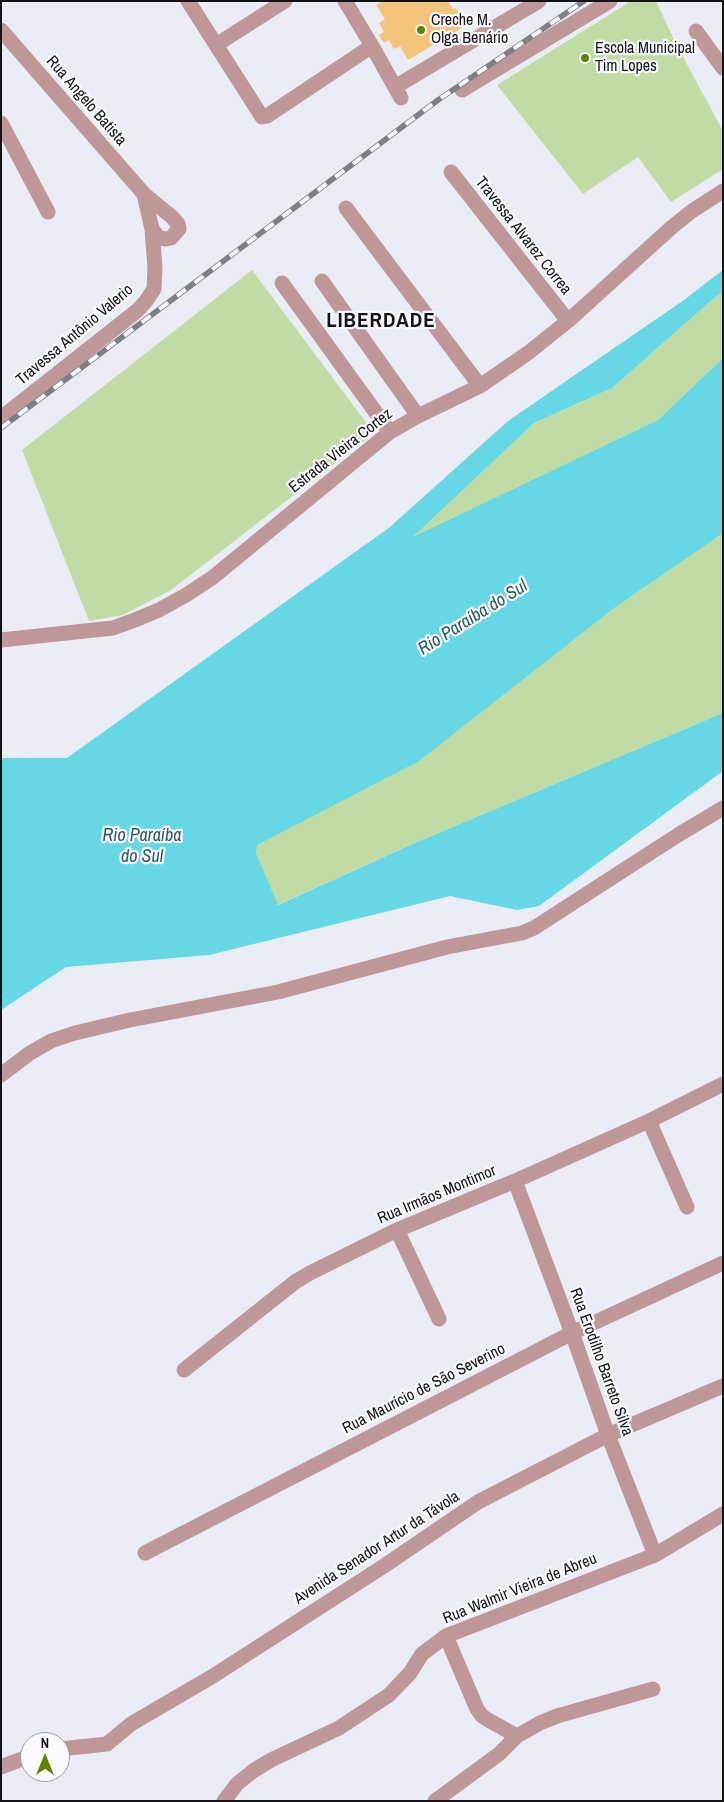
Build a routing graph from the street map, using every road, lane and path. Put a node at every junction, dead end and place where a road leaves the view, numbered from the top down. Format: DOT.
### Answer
graph roads {
  1 [pos="188,1"];
  2 [pos="285,1"];
  3 [pos="345,1"];
  4 [pos="539,1"];
  5 [pos="610,1"];
  6 [pos="1,30"];
  7 [pos="696,30"];
  8 [pos="216,45"];
  9 [pos="372,46"];
  10 [pos="723,68"];
  11 [pos="462,90"];
  12 [pos="1,123"];
  13 [pos="451,172"];
  14 [pos="723,191"];
  15 [pos="144,194"];
  16 [pos="346,208"];
  17 [pos="48,212"];
  18 [pos="152,229"];
  19 [pos="322,281"];
  20 [pos="282,283"];
  21 [pos="568,321"];
  22 [pos="480,386"];
  23 [pos="418,416"];
  24 [pos="1,418"];
  25 [pos="390,432"];
  26 [pos="1,640"];
  27 [pos="723,808"];
  28 [pos="1,1075"];
  29 [pos="723,1084"];
  30 [pos="648,1121"];
  31 [pos="515,1181"];
  32 [pos="687,1207"];
  33 [pos="397,1230"];
  34 [pos="723,1263"];
  35 [pos="439,1319"];
  36 [pos="572,1333"];
  37 [pos="184,1370"];
  38 [pos="723,1386"];
  39 [pos="608,1435"];
  40 [pos="723,1514"];
  41 [pos="145,1553"];
  42 [pos="655,1554"];
  43 [pos="446,1636"];
  44 [pos="653,1688"];
  45 [pos="517,1736"];
  46 [pos="70,1748"];
  47 [pos="20,1760"];
  48 [pos="1,1767"];
  49 [pos="224,1801"];
  50 [pos="436,1801"];
  1 -- 8 [label="street"];
  2 -- 8 [label="street"];
  3 -- 9 [label="street"];
  4 -- 9 [label="street"];
  5 -- 11 [label="street"];
  6 -- 15 [label="street, Rua Angelo Batista"];
  7 -- 10 [label="street"];
  8 -- 9 [label="street"];
  12 -- 17 [label="street"];
  13 -- 21 [label="street, Travessa Alvarez Correa"];
  14 -- 21 [label="street, Estrada Vieira Cortez"];
  15 -- 18 [label="street, Rua Angelo Batista"];
  15 -- 18 [label="street, Rua Angelo Batista"];
  16 -- 22 [label="street"];
  18 -- 24 [label="street, Travessa Antônio Valerio"];
  19 -- 23 [label="street"];
  20 -- 25 [label="street"];
  21 -- 22 [label="street, Estrada Vieira Cortez"];
  22 -- 23 [label="street, Estrada Vieira Cortez"];
  23 -- 25 [label="street, Estrada Vieira Cortez"];
  25 -- 26 [label="street, Estrada Vieira Cortez"];
  27 -- 28 [label="street"];
  29 -- 30 [label="street, Rua Irmãos Montimor"];
  30 -- 31 [label="street, Rua Irmãos Montimor"];
  30 -- 32 [label="street"];
  31 -- 33 [label="street, Rua Irmãos Montimor"];
  31 -- 36 [label="street, Rua Erodilho Barreto Silva"];
  33 -- 35 [label="street"];
  33 -- 37 [label="street, Rua Irmãos Montimor"];
  34 -- 36 [label="street, Rua Maurício de São Severino"];
  36 -- 39 [label="street, Rua Erodilho Barreto Silva"];
  36 -- 41 [label="street, Rua Maurício de São Severino"];
  38 -- 39 [label="street, Avenida Senador Artur da Távola"];
  39 -- 42 [label="street, Rua Erodilho Barreto Silva"];
  39 -- 46 [label="street, Avenida Senador Artur da Távola"];
  40 -- 42 [label="street, Rua Walmir Vieira de Abreu"];
  42 -- 43 [label="street, Rua Walmir Vieira de Abreu"];
  43 -- 45 [label="street"];
  43 -- 49 [label="street, Rua Walmir Vieira de Abreu"];
  44 -- 45 [label="street"];
  45 -- 50 [label="street"];
  47 -- 48 [label="street"];
}
